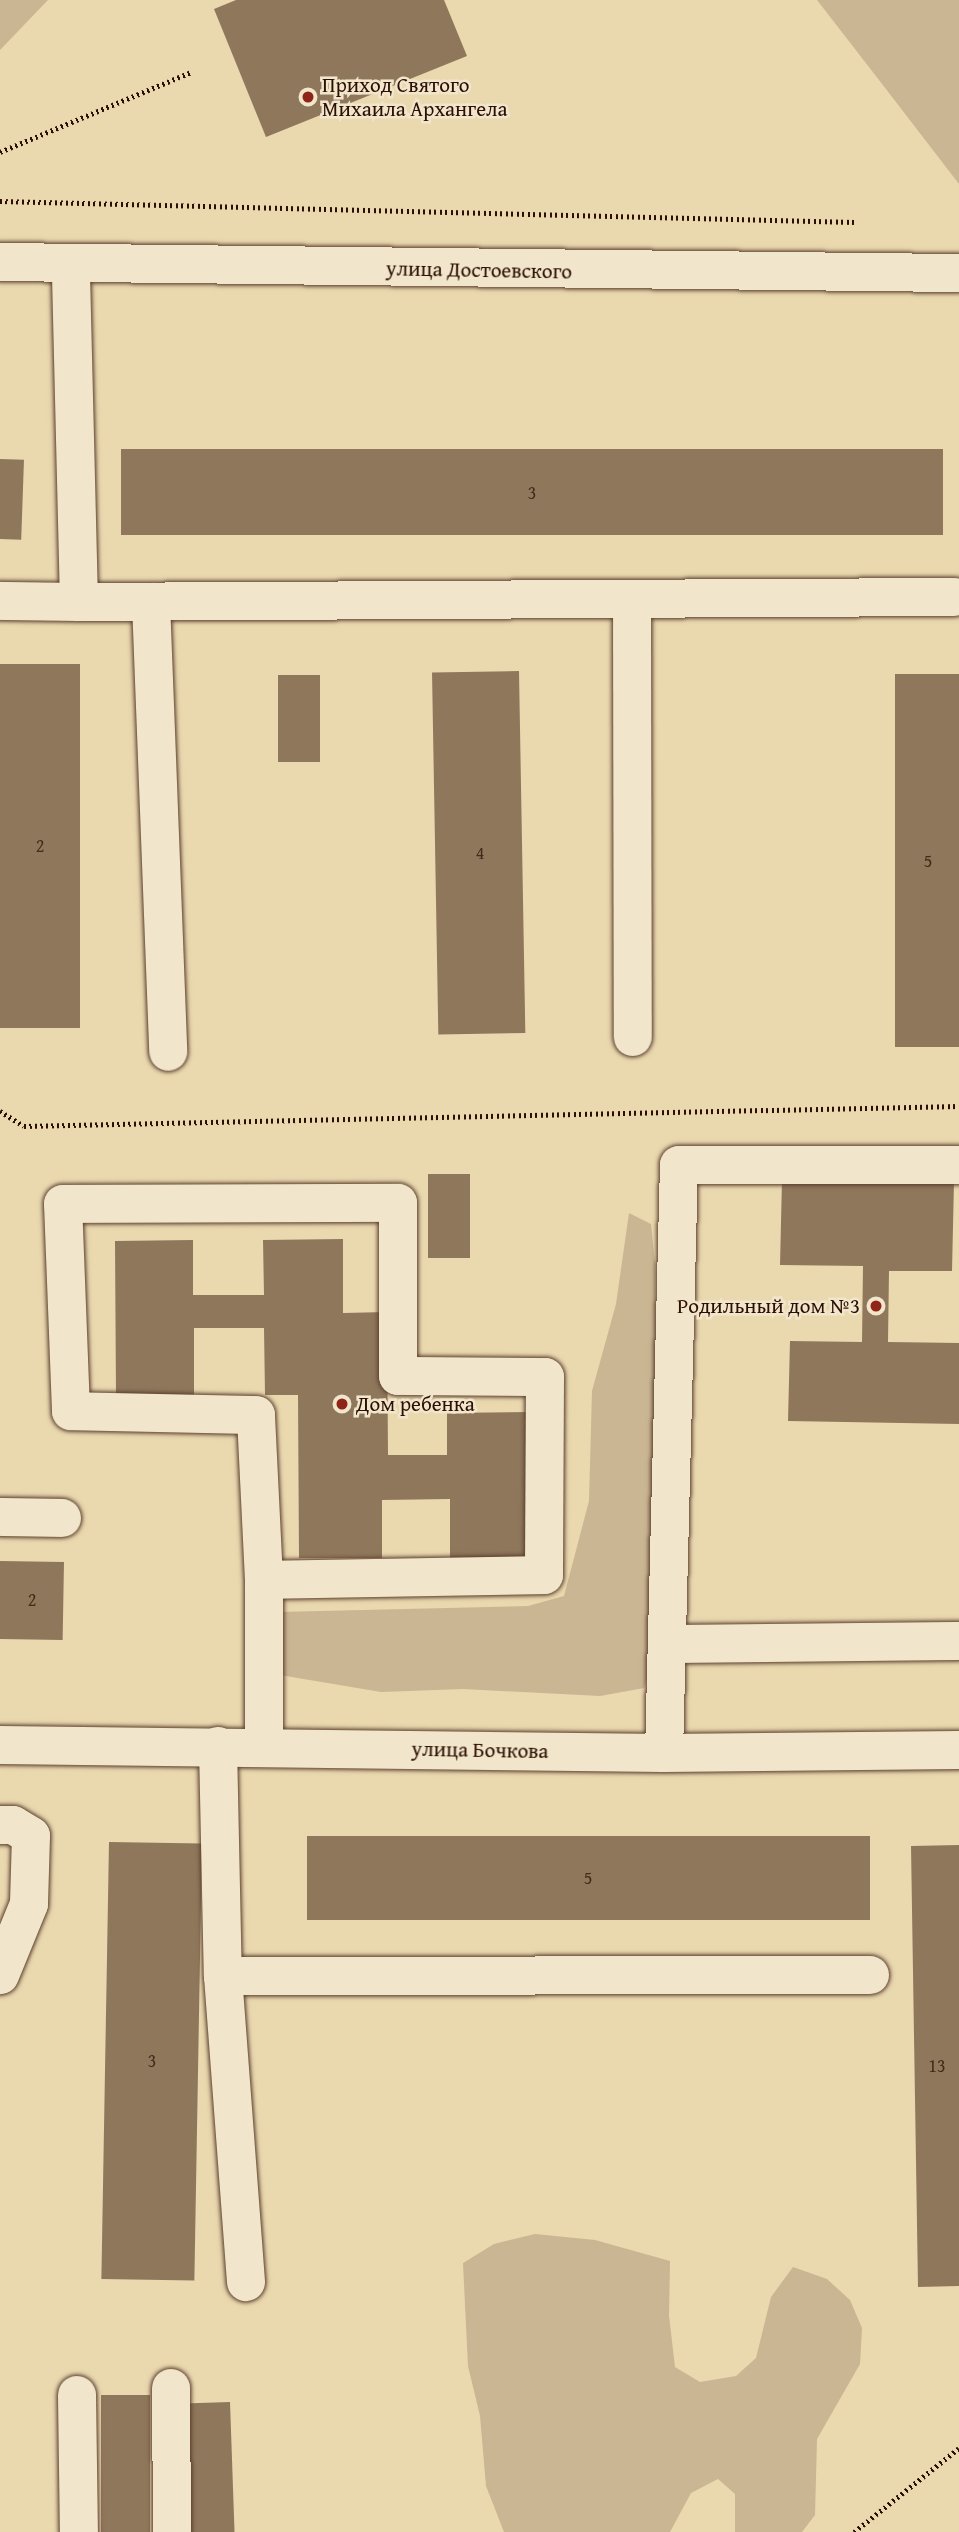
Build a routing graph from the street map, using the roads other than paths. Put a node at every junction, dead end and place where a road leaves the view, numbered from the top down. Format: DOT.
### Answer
graph roads {
  1 [pos="0,262"];
  2 [pos="71,265"];
  3 [pos="959,273"];
  4 [pos="954,597"];
  5 [pos="632,598"];
  6 [pos="0,601"];
  7 [pos="79,602"];
  8 [pos="151,602"];
  9 [pos="632,1037"];
  10 [pos="168,1052"];
  11 [pos="959,1165"];
  12 [pos="0,1517"];
  13 [pos="62,1518"];
  14 [pos="264,1580"];
  15 [pos="959,1641"];
  16 [pos="670,1644"];
  17 [pos="0,1745"];
  18 [pos="218,1746"];
  19 [pos="264,1746"];
  20 [pos="959,1750"];
  21 [pos="664,1753"];
  22 [pos="0,1825"];
  23 [pos="0,1975"];
  24 [pos="870,1975"];
  25 [pos="223,1976"];
  26 [pos="246,2282"];
  27 [pos="172,2388"];
  28 [pos="77,2395"];
  29 [pos="79,2532"];
  30 [pos="172,2532"];
  1 -- 2 [label="street, улица Достоевского"];
  2 -- 3 [label="street, улица Достоевского"];
  2 -- 7 [label="street"];
  4 -- 5 [label="street"];
  5 -- 8 [label="street"];
  5 -- 9 [label="street"];
  6 -- 7 [label="street"];
  7 -- 8 [label="street"];
  8 -- 10 [label="street"];
  11 -- 16 [label="street"];
  12 -- 13 [label="street"];
  14 -- 14 [label="street"];
  14 -- 19 [label="street"];
  15 -- 16 [label="street"];
  16 -- 21 [label="street"];
  17 -- 18 [label="street, улица Бочкова"];
  18 -- 19 [label="street, улица Бочкова"];
  18 -- 25 [label="street"];
  19 -- 21 [label="street, улица Бочкова"];
  20 -- 21 [label="street, улица Бочкова"];
  22 -- 23 [label="street"];
  24 -- 25 [label="street"];
  25 -- 26 [label="street"];
  27 -- 30 [label="street"];
  28 -- 29 [label="street"];
}
